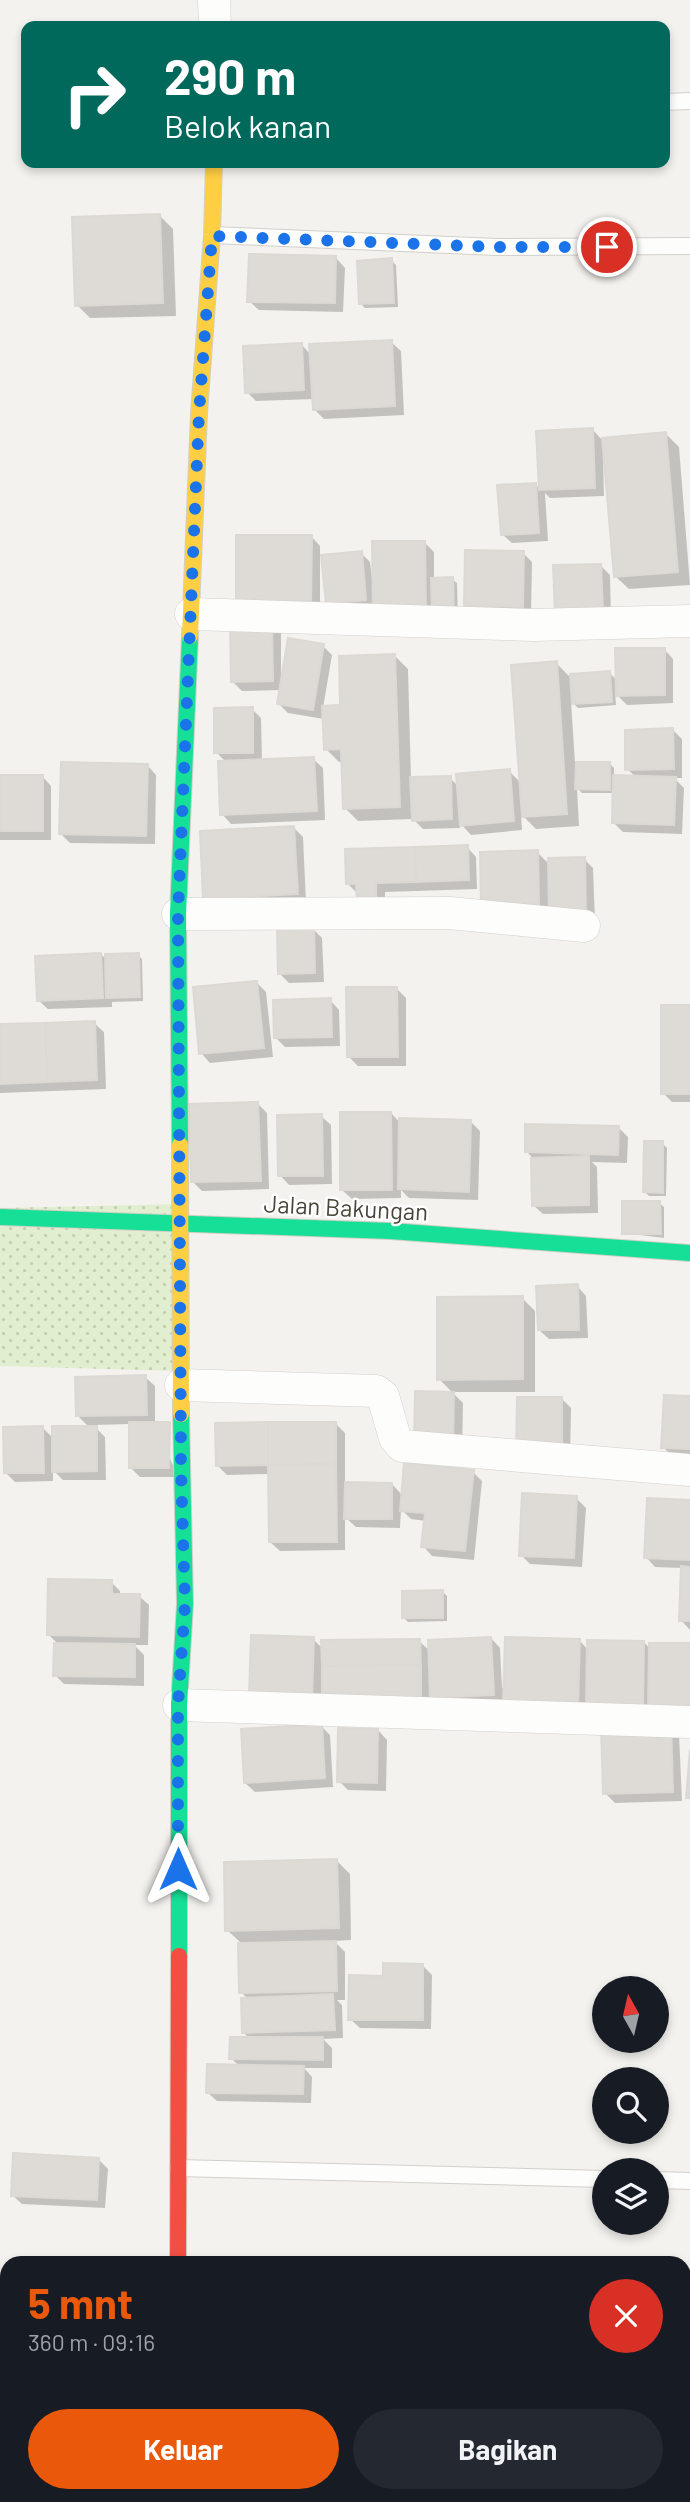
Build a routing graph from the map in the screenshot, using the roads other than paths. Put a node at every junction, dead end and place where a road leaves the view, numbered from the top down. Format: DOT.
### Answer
graph roads {
  1 [pos="214,0"];
  2 [pos="215,21"];
  3 [pos="670,102"];
  4 [pos="690,102"];
  5 [pos="214,168"];
  6 [pos="212,236"];
  7 [pos="690,246"];
  8 [pos="191,614"];
  9 [pos="690,621"];
  10 [pos="178,914"];
  11 [pos="584,926"];
  12 [pos="0,1217"];
  13 [pos="180,1223"];
  14 [pos="690,1253"];
  15 [pos="181,1385"];
  16 [pos="690,1470"];
  17 [pos="178,1705"];
  18 [pos="690,1722"];
  19 [pos="178,2168"];
  20 [pos="592,2179"];
  21 [pos="669,2180"];
  22 [pos="690,2181"];
  23 [pos="178,2256"];
  1 -- 2 [label="street"];
  3 -- 4 [label="lane"];
  5 -- 6 [label="street"];
  6 -- 7 [label="lane"];
  6 -- 8 [label="street"];
  8 -- 9 [label="street"];
  8 -- 10 [label="street"];
  10 -- 11 [label="street"];
  10 -- 13 [label="street"];
  12 -- 13 [label="street, Jalan Bakungan"];
  13 -- 14 [label="street, Jalan Bakungan"];
  13 -- 15 [label="street"];
  15 -- 16 [label="street"];
  15 -- 17 [label="street"];
  17 -- 18 [label="street"];
  17 -- 19 [label="street"];
  19 -- 20 [label="lane"];
  19 -- 23 [label="street"];
  21 -- 22 [label="lane"];
}
